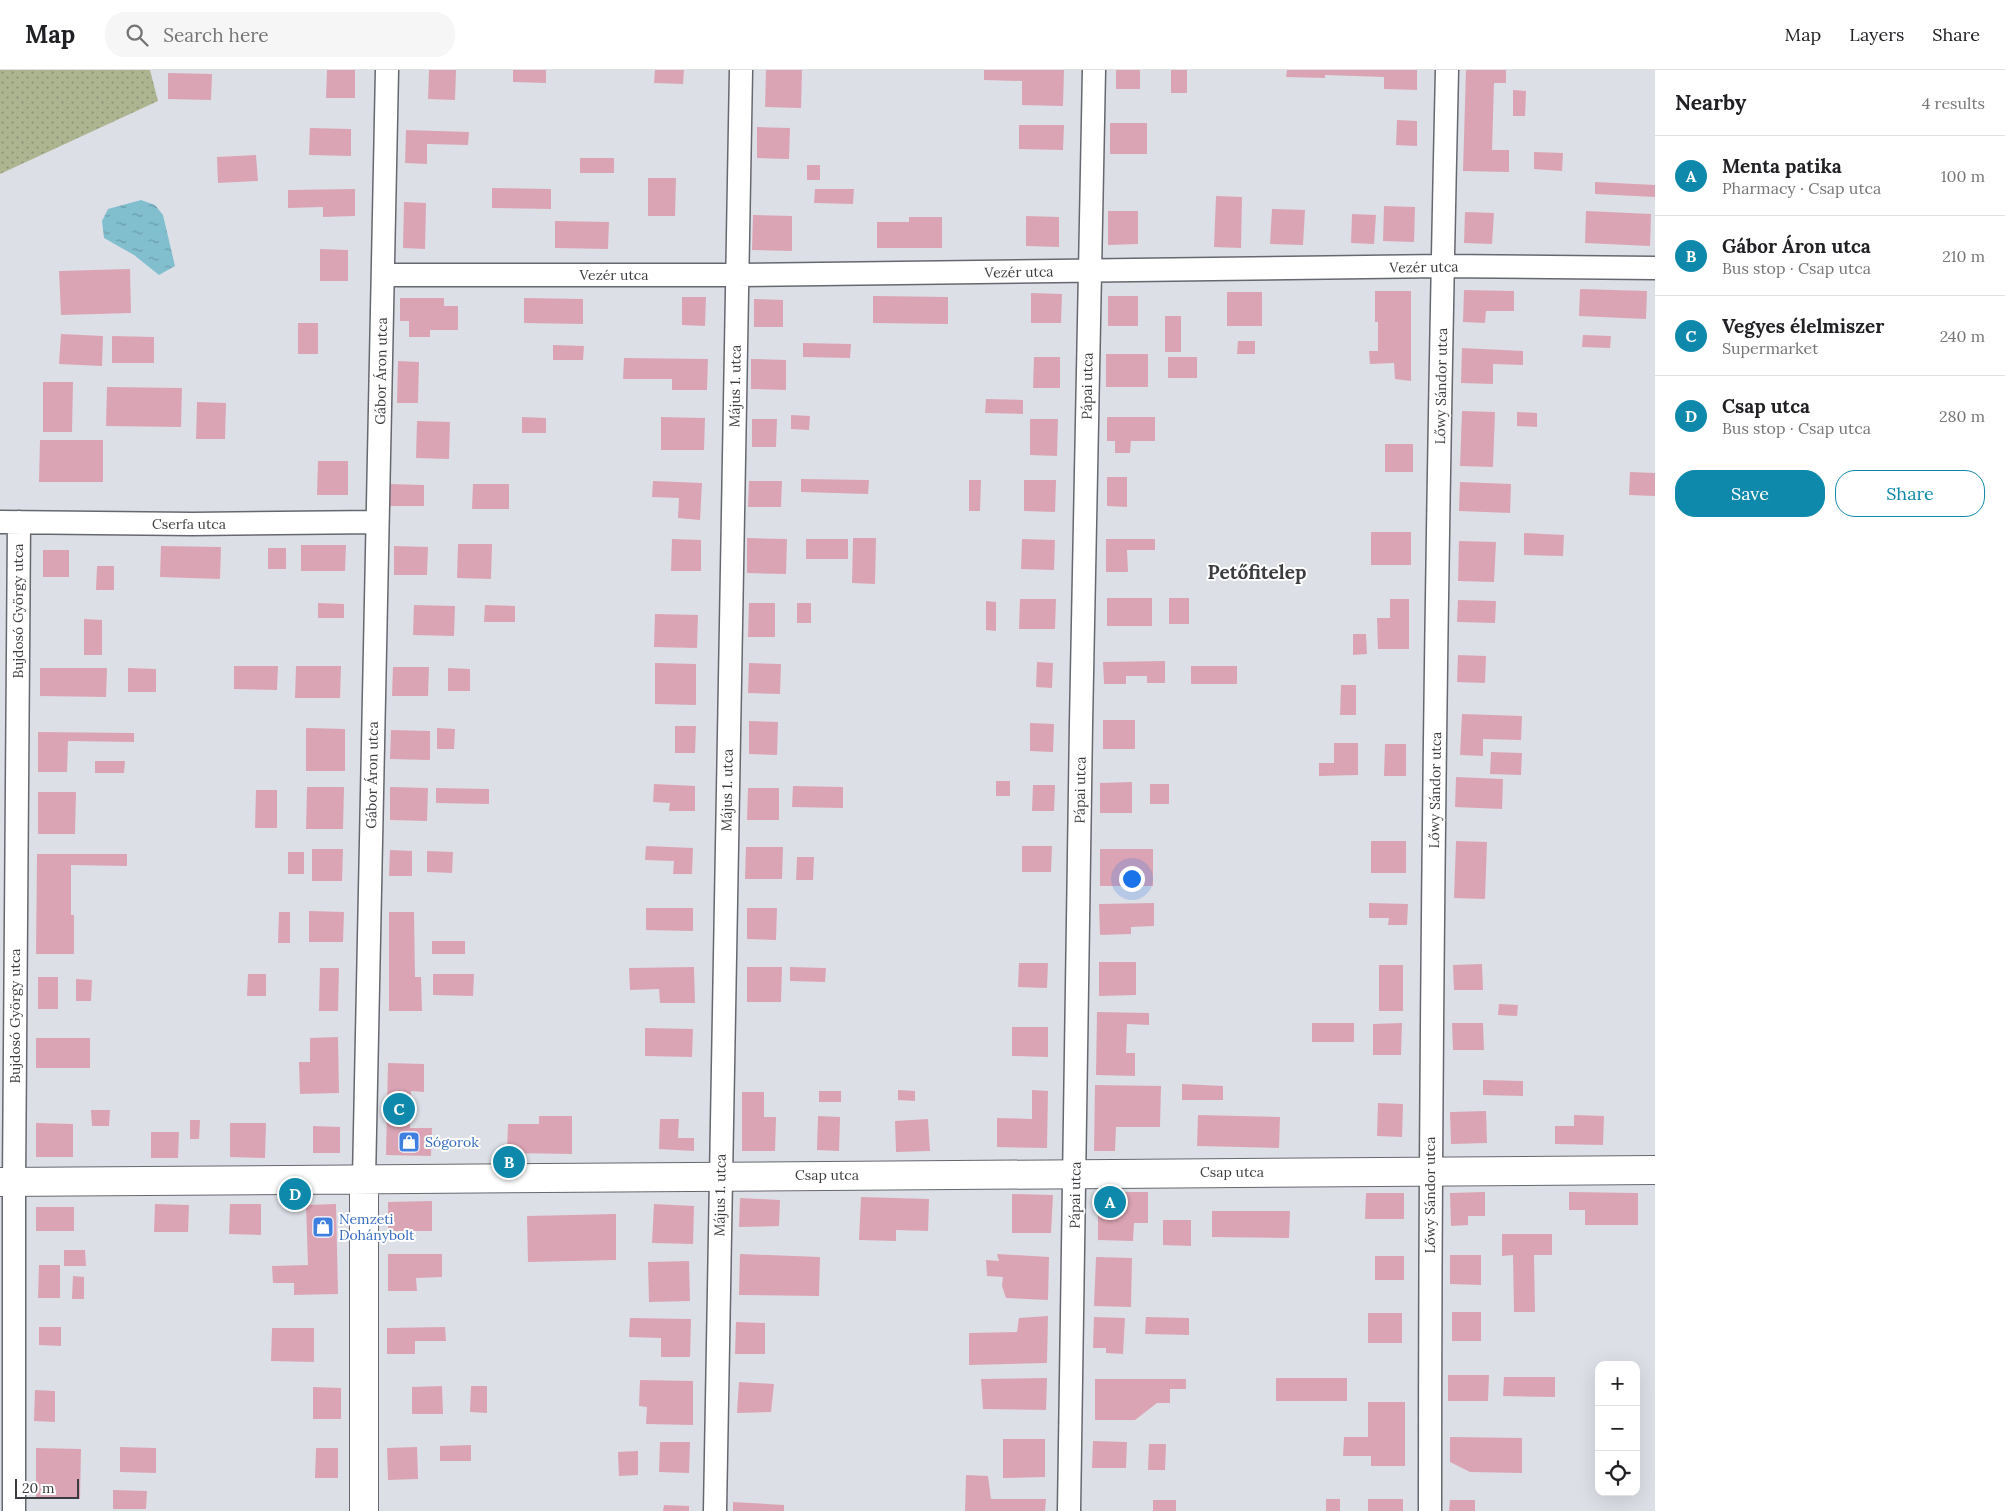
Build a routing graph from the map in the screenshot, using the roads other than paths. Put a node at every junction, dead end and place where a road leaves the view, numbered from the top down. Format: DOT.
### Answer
graph roads {
  1 [pos="386,70"];
  2 [pos="741,70"];
  3 [pos="1094,70"];
  4 [pos="1447,70"];
  5 [pos="1442,266"];
  6 [pos="1655,268"];
  7 [pos="1089,272"];
  8 [pos="383,275"];
  9 [pos="737,275"];
  10 [pos="9,522"];
  11 [pos="377,522"];
  12 [pos="1655,1170"];
  13 [pos="1430,1171"];
  14 [pos="1075,1174"];
  15 [pos="720,1176"];
  16 [pos="364,1179"];
  17 [pos="7,1182"];
  18 [pos="14,1511"];
  19 [pos="364,1511"];
  20 [pos="715,1511"];
  21 [pos="1069,1511"];
  22 [pos="1430,1511"];
  1 -- 8 [label="street, Gábor Áron utca"];
  2 -- 9 [label="street, Május 1. utca"];
  3 -- 7 [label="street, Pápai utca"];
  4 -- 5 [label="street, Lőwy Sándor utca"];
  5 -- 6 [label="street, Vezér utca"];
  5 -- 7 [label="street, Vezér utca"];
  5 -- 13 [label="street, Lőwy Sándor utca"];
  7 -- 9 [label="street, Vezér utca"];
  7 -- 14 [label="street, Pápai utca"];
  8 -- 9 [label="street, Vezér utca"];
  8 -- 11 [label="street, Gábor Áron utca"];
  9 -- 15 [label="street, Május 1. utca"];
  10 -- 11 [label="street, Cserfa utca"];
  10 -- 17 [label="street, Bujdosó György utca"];
  11 -- 16 [label="street, Gábor Áron utca"];
  12 -- 13 [label="street, Csap utca"];
  13 -- 14 [label="street, Csap utca"];
  13 -- 22 [label="street, Lőwy Sándor utca"];
  14 -- 15 [label="street, Csap utca"];
  14 -- 21 [label="street, Pápai utca"];
  15 -- 16 [label="street, Csap utca"];
  15 -- 20 [label="street, Május 1. utca"];
  16 -- 17 [label="street, Csap utca"];
  16 -- 19 [label="street, Gábor Áron utca"];
  17 -- 18 [label="street, Bujdosó György utca"];
}
